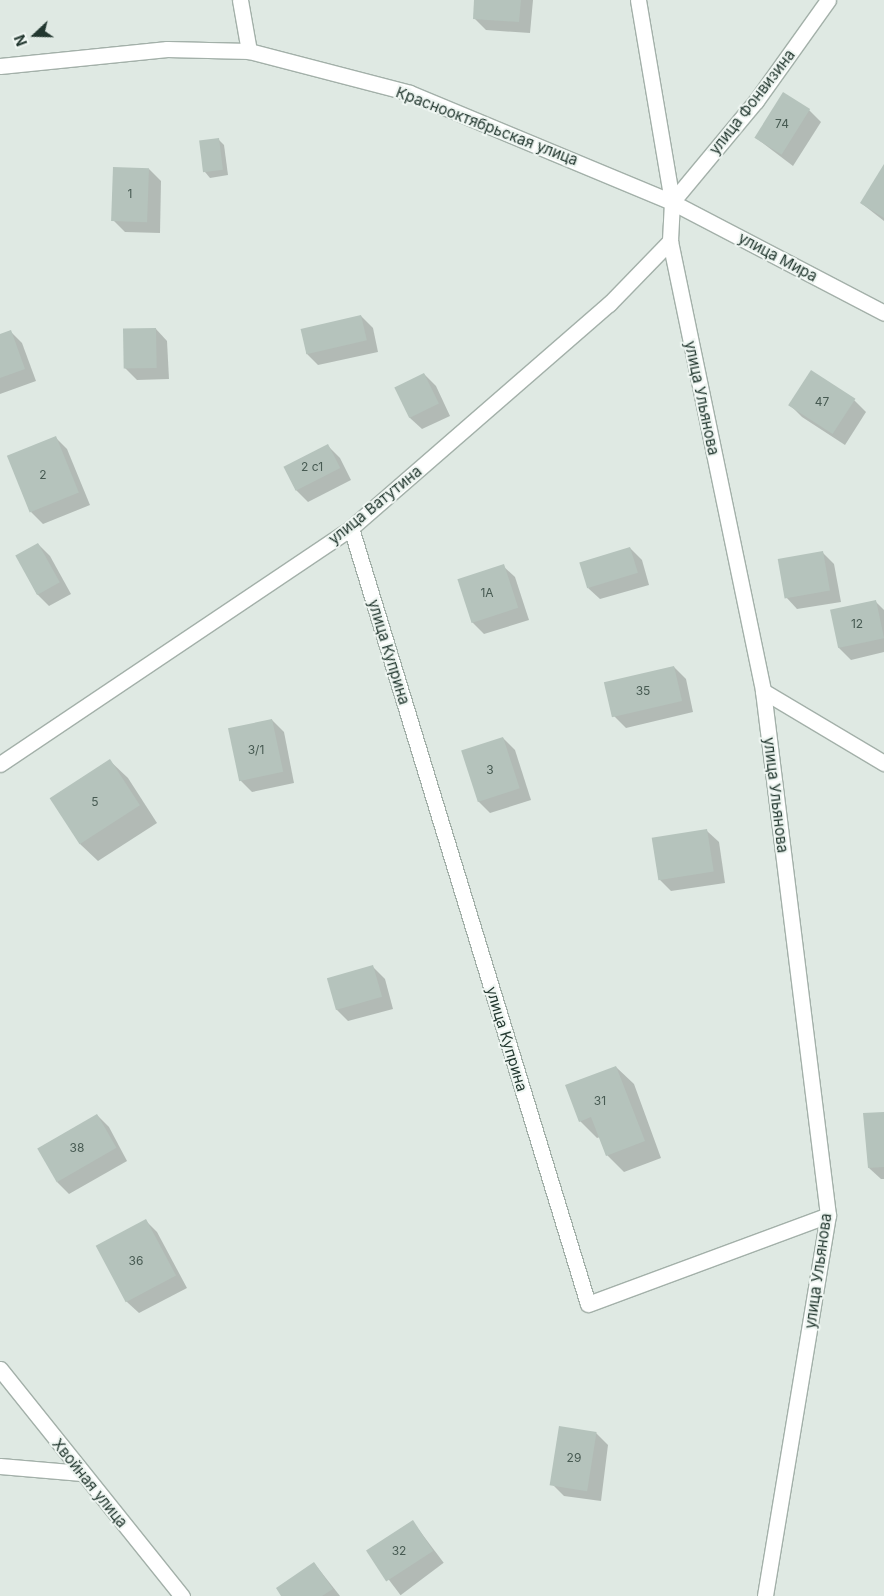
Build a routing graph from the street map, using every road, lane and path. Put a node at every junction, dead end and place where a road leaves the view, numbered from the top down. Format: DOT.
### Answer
graph roads {
  1 [pos="240,0"];
  2 [pos="638,0"];
  3 [pos="828,0"];
  4 [pos="249,51"];
  5 [pos="0,66"];
  6 [pos="672,202"];
  7 [pos="670,241"];
  8 [pos="884,313"];
  9 [pos="351,528"];
  10 [pos="763,692"];
  11 [pos="884,763"];
  12 [pos="0,764"];
  13 [pos="828,1215"];
  14 [pos="0,1368"];
  15 [pos="0,1466"];
  16 [pos="82,1473"];
  17 [pos="182,1596"];
  18 [pos="766,1596"];
  1 -- 4 [label="street"];
  2 -- 6 [label="street, улица Ульянова"];
  3 -- 6 [label="street, улица Фонвизина"];
  4 -- 5 [label="street, Краснооктябрьская улица"];
  4 -- 6 [label="street, Краснооктябрьская улица"];
  6 -- 7 [label="street, улица Ульянова"];
  6 -- 8 [label="street, улица Мира"];
  7 -- 9 [label="street, улица Ватутина"];
  7 -- 10 [label="street, улица Ульянова"];
  9 -- 12 [label="street, улица Ватутина"];
  9 -- 13 [label="street, улица Куприна"];
  10 -- 11 [label="street"];
  10 -- 13 [label="street, улица Ульянова"];
  13 -- 18 [label="street, улица Ульянова"];
  14 -- 16 [label="street, Хвойная улица"];
  15 -- 16 [label="street"];
  16 -- 17 [label="street, Хвойная улица"];
}
